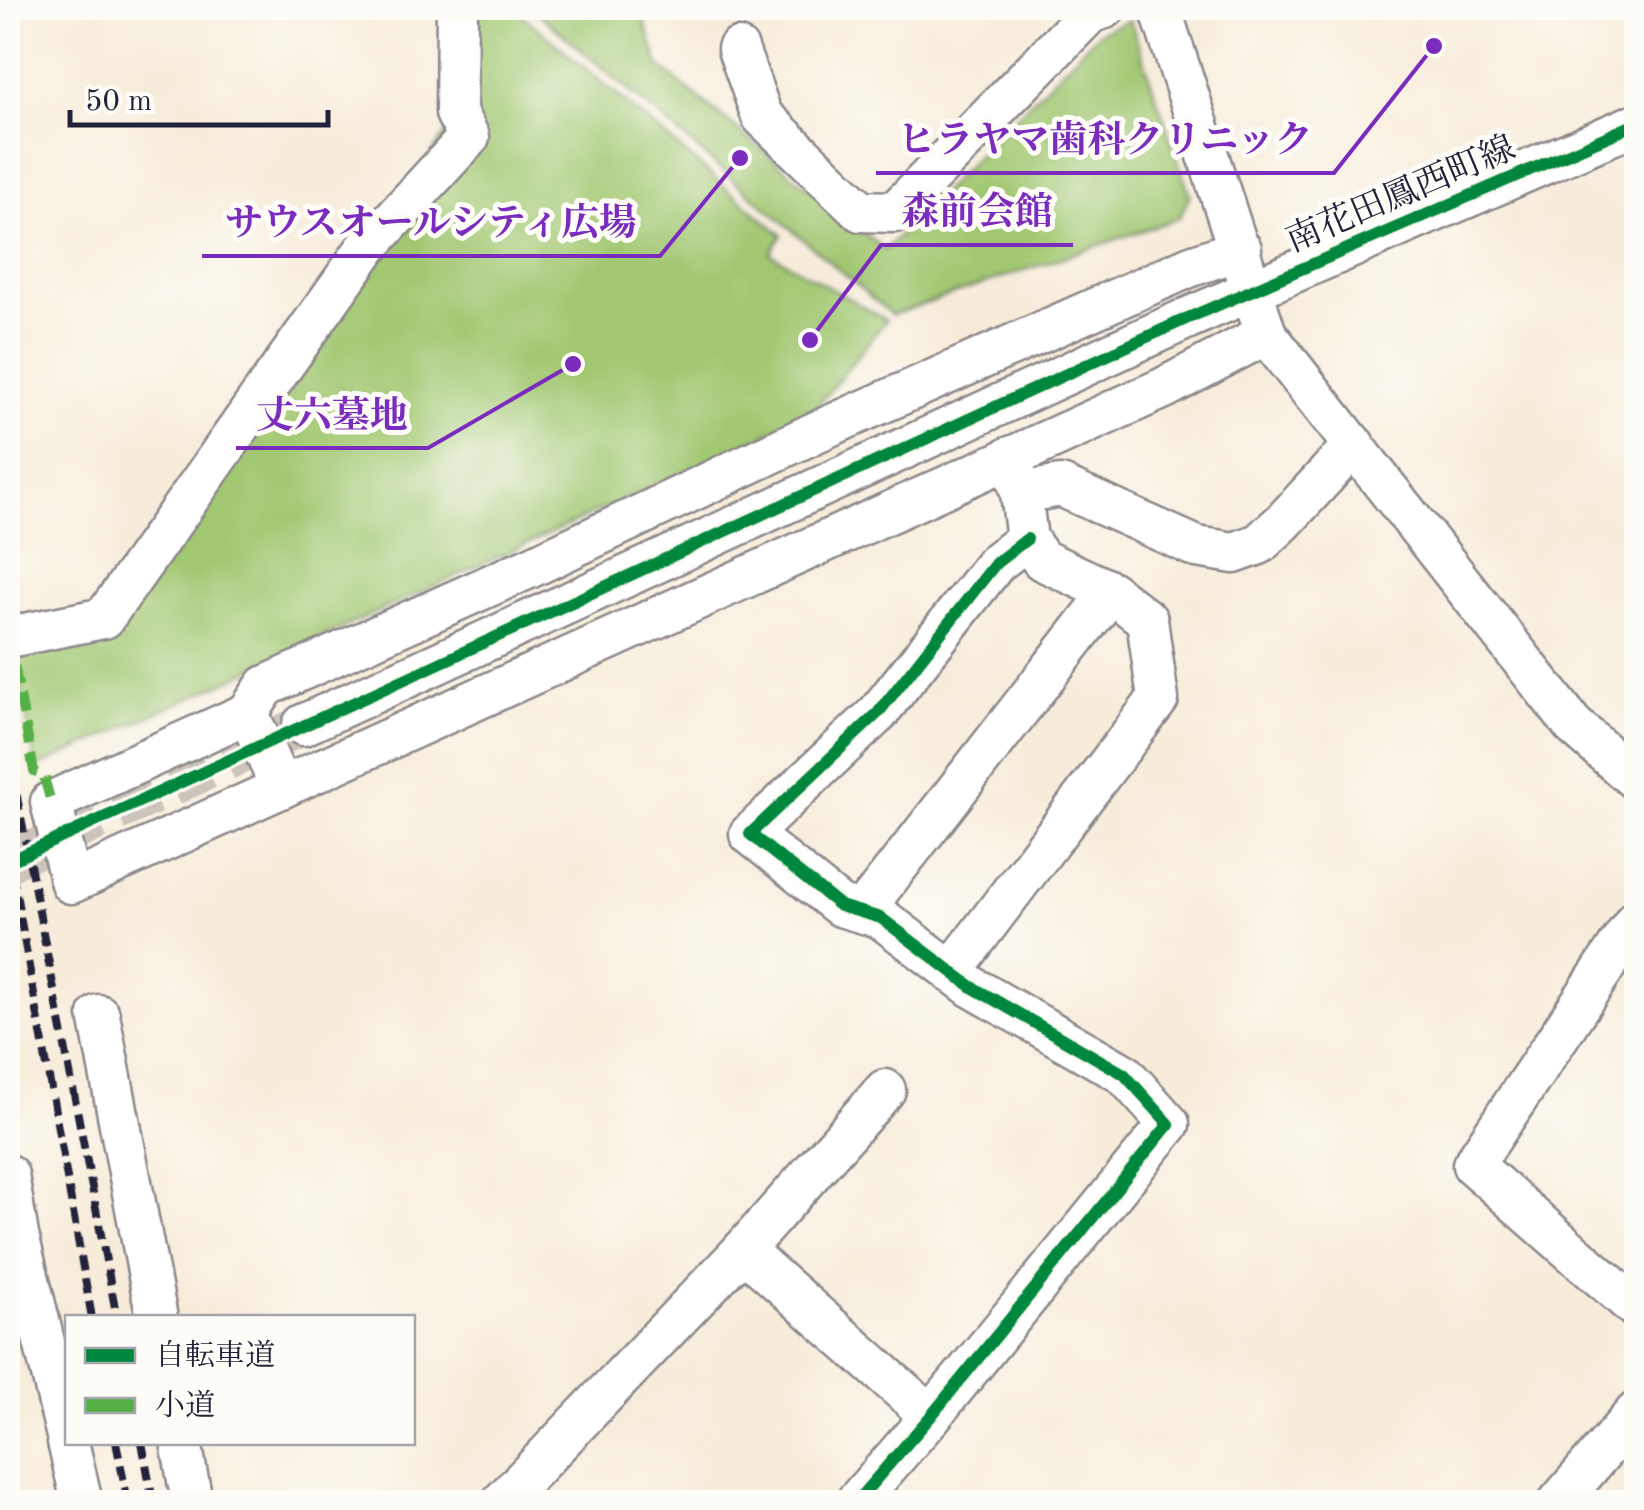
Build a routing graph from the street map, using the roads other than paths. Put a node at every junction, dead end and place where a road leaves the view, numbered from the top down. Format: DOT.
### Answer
graph roads {
  1 [pos="457,8"];
  2 [pos="1105,8"];
  3 [pos="1160,8"];
  4 [pos="738,49"];
  5 [pos="1636,124"];
  6 [pos="1241,250"];
  7 [pos="1253,290"];
  8 [pos="1266,334"];
  9 [pos="1354,445"];
  10 [pos="1016,475"];
  11 [pos="1027,539"];
  12 [pos="1111,592"];
  13 [pos="8,637"];
  14 [pos="248,712"];
  15 [pos="303,725"];
  16 [pos="1636,780"];
  17 [pos="281,788"];
  18 [pos="862,912"];
  19 [pos="1636,920"];
  20 [pos="952,972"];
  21 [pos="99,1015"];
  22 [pos="886,1090"];
  23 [pos="8,1175"];
  24 [pos="13,1237"];
  25 [pos="743,1250"];
  26 [pos="1636,1308"];
  27 [pos="156,1315"];
  28 [pos="1636,1412"];
  29 [pos="931,1416"];
  30 [pos="65,1431"];
  31 [pos="69,1445"];
  32 [pos="181,1445"];
  33 [pos="82,1502"];
  34 [pos="192,1502"];
  35 [pos="502,1502"];
  36 [pos="856,1502"];
  37 [pos="1559,1502"];
  1 -- 13 [label="street"];
  2 -- 4 [label="street"];
  3 -- 6 [label="street"];
  5 -- 7 [label="street, 南花田鳳西町線"];
  6 -- 7 [label="street"];
  6 -- 14 [label="street"];
  7 -- 8 [label="street"];
  7 -- 15 [label="street, 南花田鳳西町線"];
  8 -- 9 [label="street"];
  8 -- 10 [label="street"];
  9 -- 10 [label="street"];
  9 -- 16 [label="street"];
  10 -- 11 [label="street"];
  10 -- 17 [label="street"];
  11 -- 12 [label="street"];
  11 -- 18 [label="street"];
  12 -- 18 [label="street"];
  12 -- 20 [label="street"];
  14 -- 17 [label="street"];
  14 -- 17 [label="street"];
  18 -- 20 [label="street"];
  19 -- 26 [label="street"];
  20 -- 29 [label="street"];
  21 -- 27 [label="street"];
  22 -- 25 [label="street"];
  23 -- 24 [label="street"];
  24 -- 30 [label="street"];
  25 -- 29 [label="street"];
  25 -- 35 [label="street"];
  28 -- 37 [label="street"];
  29 -- 36 [label="street"];
  31 -- 33 [label="street"];
  32 -- 34 [label="street"];
}
